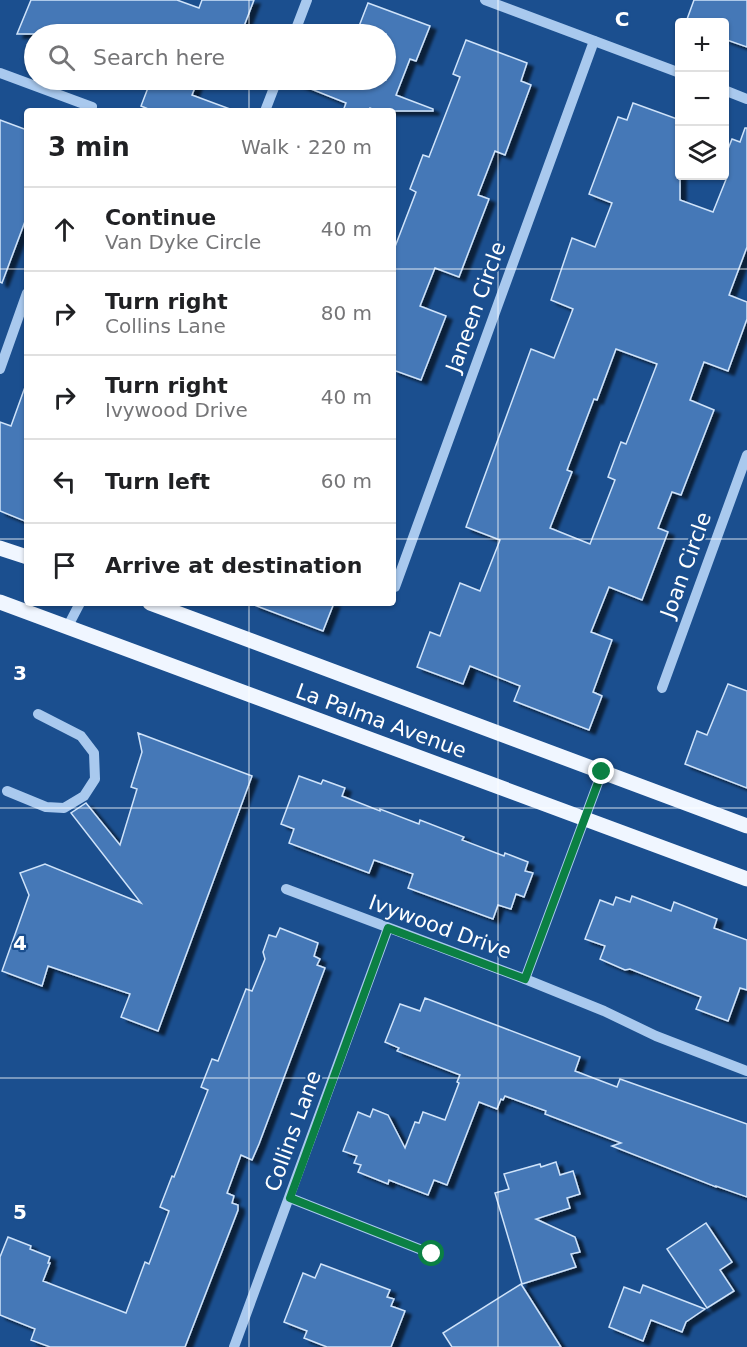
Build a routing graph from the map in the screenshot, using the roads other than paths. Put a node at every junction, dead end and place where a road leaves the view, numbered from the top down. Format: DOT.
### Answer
graph roads {
  1 [pos="307,0"];
  2 [pos="485,0"];
  3 [pos="298,24"];
  4 [pos="594,41"];
  5 [pos="677,72"];
  6 [pos="0,73"];
  7 [pos="24,82"];
  8 [pos="46,90"];
  9 [pos="273,90"];
  10 [pos="729,92"];
  11 [pos="747,99"];
  12 [pos="92,108"];
  13 [pos="267,108"];
  14 [pos="24,301"];
  15 [pos="0,369"];
  16 [pos="747,455"];
  17 [pos="0,548"];
  18 [pos="24,556"];
  19 [pos="396,582"];
  20 [pos="0,602"];
  21 [pos="78,606"];
  22 [pos="158,606"];
  23 [pos="68,627"];
  24 [pos="662,688"];
  25 [pos="39,714"];
  26 [pos="602,772"];
  27 [pos="7,791"];
  28 [pos="585,819"];
  29 [pos="747,826"];
  30 [pos="747,879"];
  31 [pos="285,889"];
  32 [pos="388,928"];
  33 [pos="525,979"];
  34 [pos="747,1071"];
  35 [pos="290,1198"];
  36 [pos="432,1254"];
  37 [pos="234,1347"];
  1 -- 3 [label="street"];
  2 -- 4 [label="street"];
  4 -- 5 [label="street"];
  4 -- 19 [label="street, Janeen Circle"];
  6 -- 7 [label="street"];
  8 -- 12 [label="street"];
  9 -- 13 [label="street"];
  10 -- 11 [label="street"];
  14 -- 15 [label="street"];
  16 -- 24 [label="street, Joan Circle"];
  17 -- 18 [label="main road"];
  20 -- 23 [label="main road, La Palma Avenue"];
  21 -- 23 [label="street"];
  22 -- 26 [label="main road, La Palma Avenue"];
  23 -- 28 [label="main road, La Palma Avenue"];
  25 -- 27 [label="street"];
  26 -- 28 [label="street"];
  26 -- 29 [label="main road, La Palma Avenue"];
  28 -- 30 [label="main road, La Palma Avenue"];
  28 -- 33 [label="street"];
  31 -- 32 [label="street, Ivywood Drive"];
  32 -- 33 [label="street, Ivywood Drive"];
  32 -- 35 [label="street, Collins Lane"];
  33 -- 34 [label="street, Ivywood Drive"];
  35 -- 36 [label="street"];
  35 -- 37 [label="street, Collins Lane"];
}
